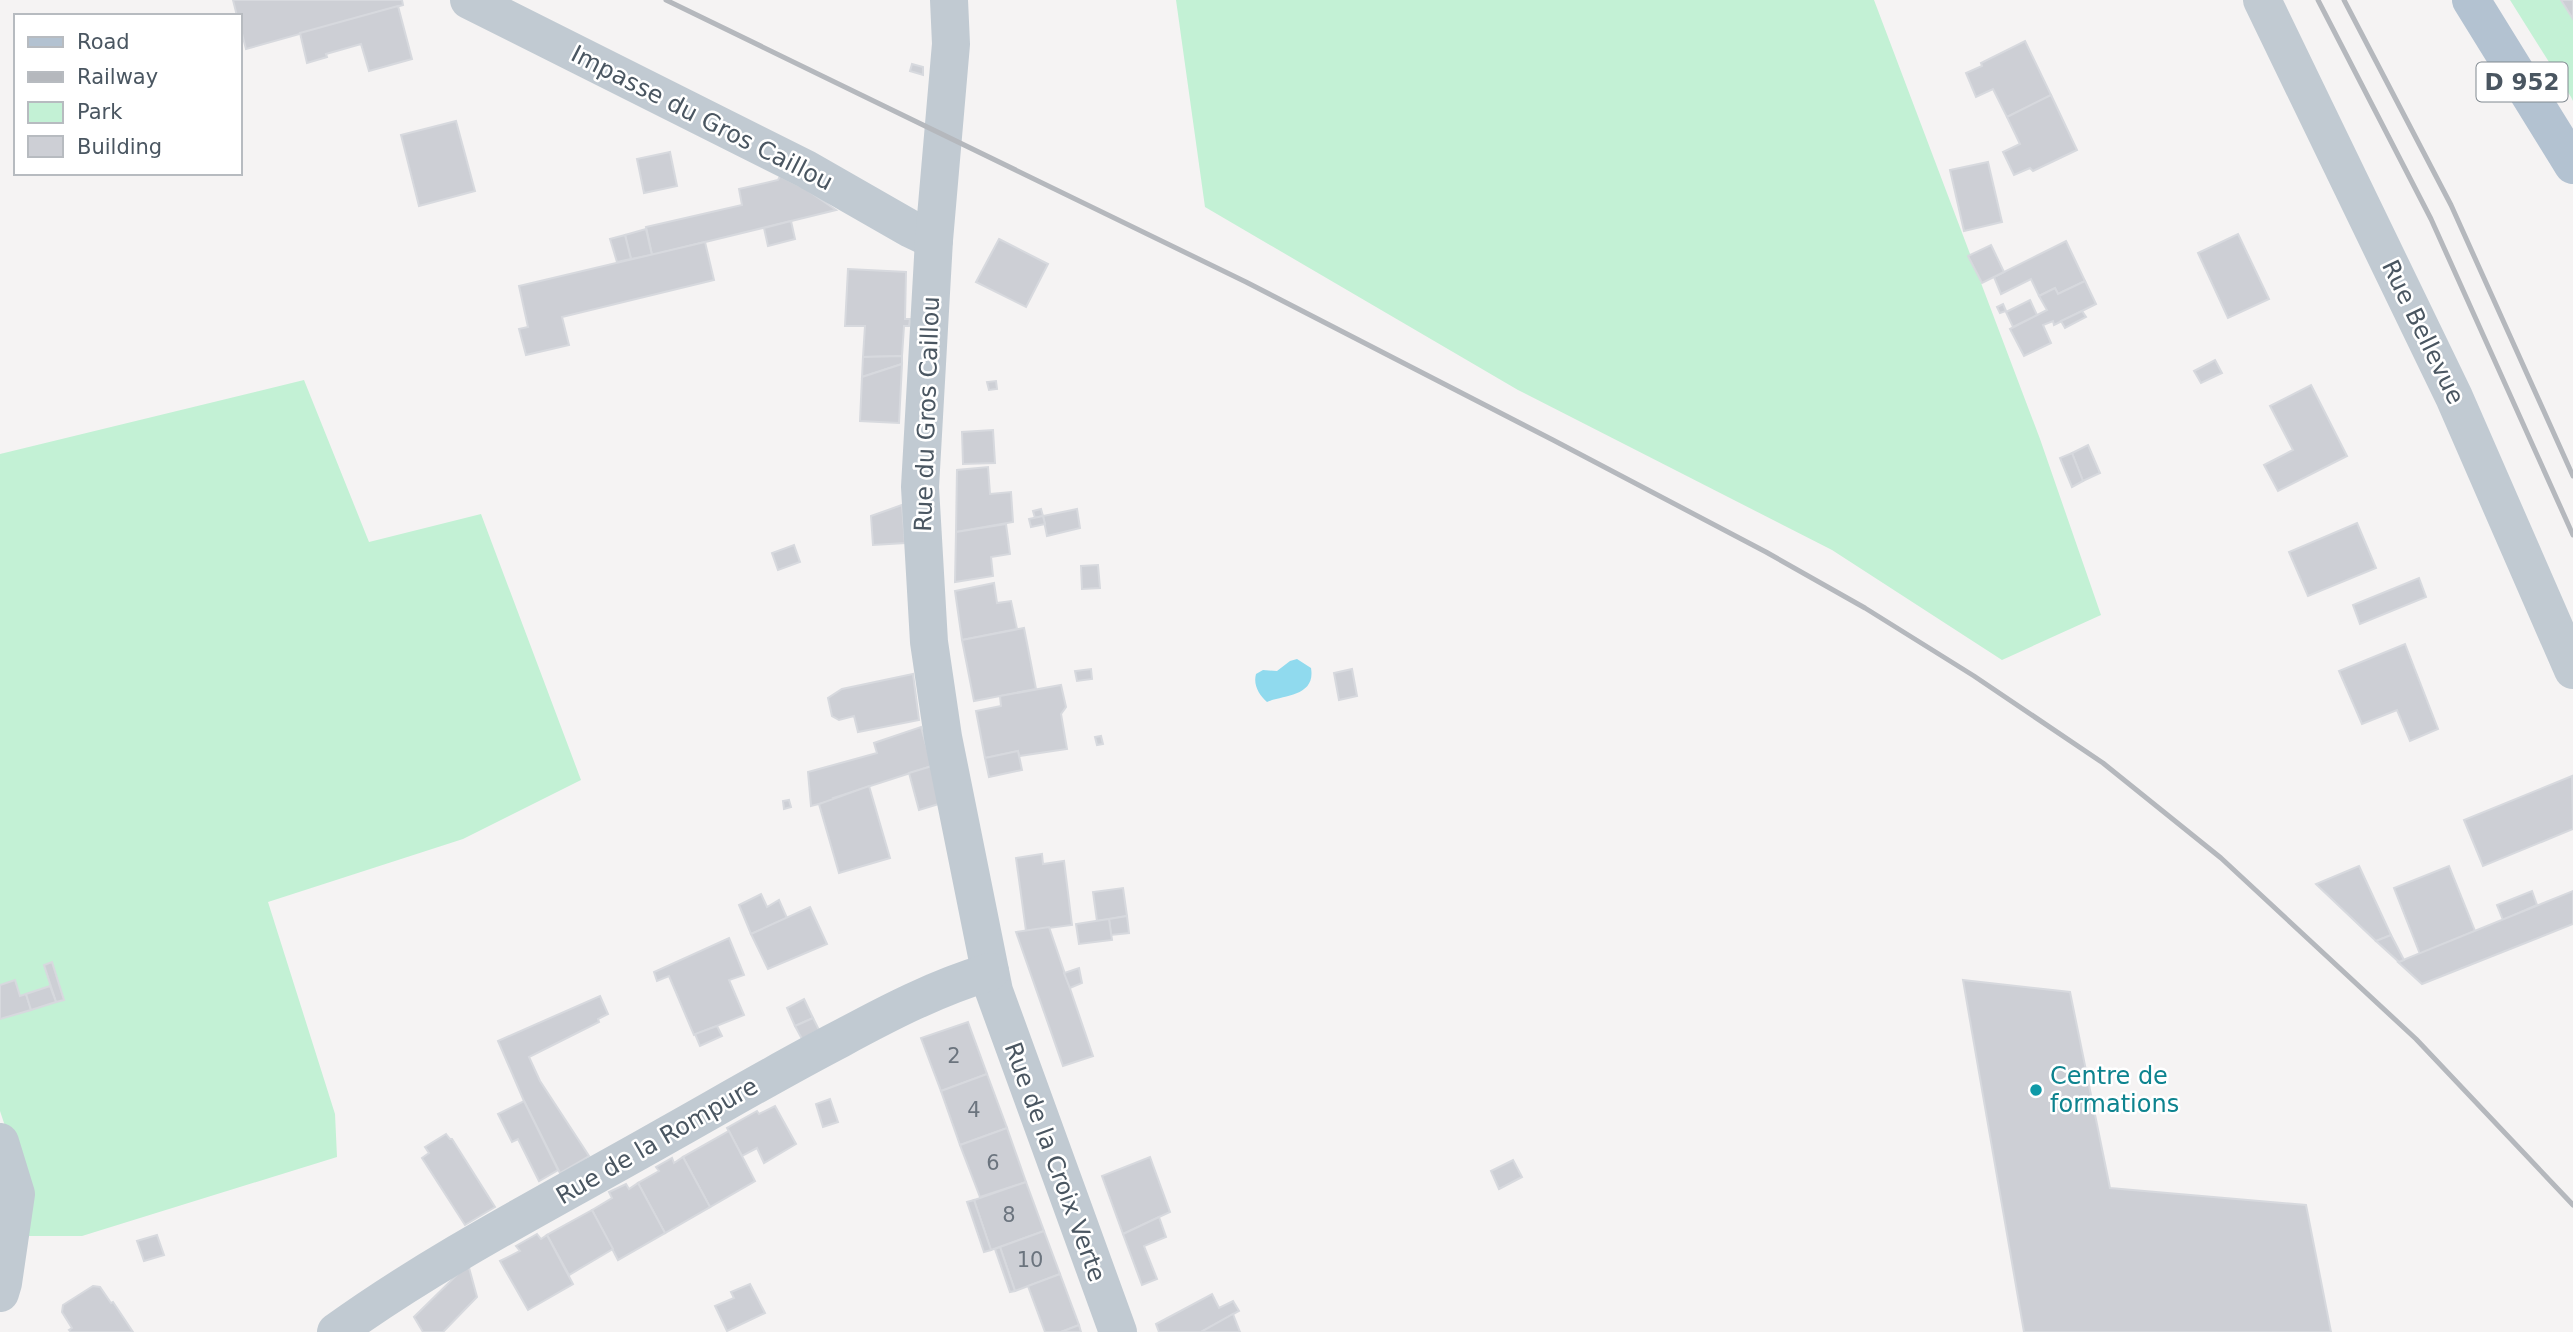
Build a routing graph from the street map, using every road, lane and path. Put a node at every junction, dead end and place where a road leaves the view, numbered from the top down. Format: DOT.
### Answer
graph roads {
  1 [pos="469,0"];
  2 [pos="949,0"];
  3 [pos="2262,0"];
  4 [pos="2471,0"];
  5 [pos="2573,165"];
  6 [pos="934,240"];
  7 [pos="2573,670"];
  8 [pos="992,981"];
  9 [pos="0,1142"];
  10 [pos="0,1293"];
  11 [pos="336,1332"];
  12 [pos="1118,1332"];
  1 -- 6 [label="street, Impasse du Gros Caillou"];
  2 -- 6 [label="street, Rue du Gros Caillou"];
  3 -- 7 [label="street, Rue Bellevue"];
  4 -- 5 [label="main road, D 952"];
  6 -- 8 [label="street, Rue du Gros Caillou"];
  8 -- 11 [label="street, Rue de la Rompure"];
  8 -- 12 [label="street, Rue de la Croix Verte"];
  9 -- 10 [label="street"];
}
